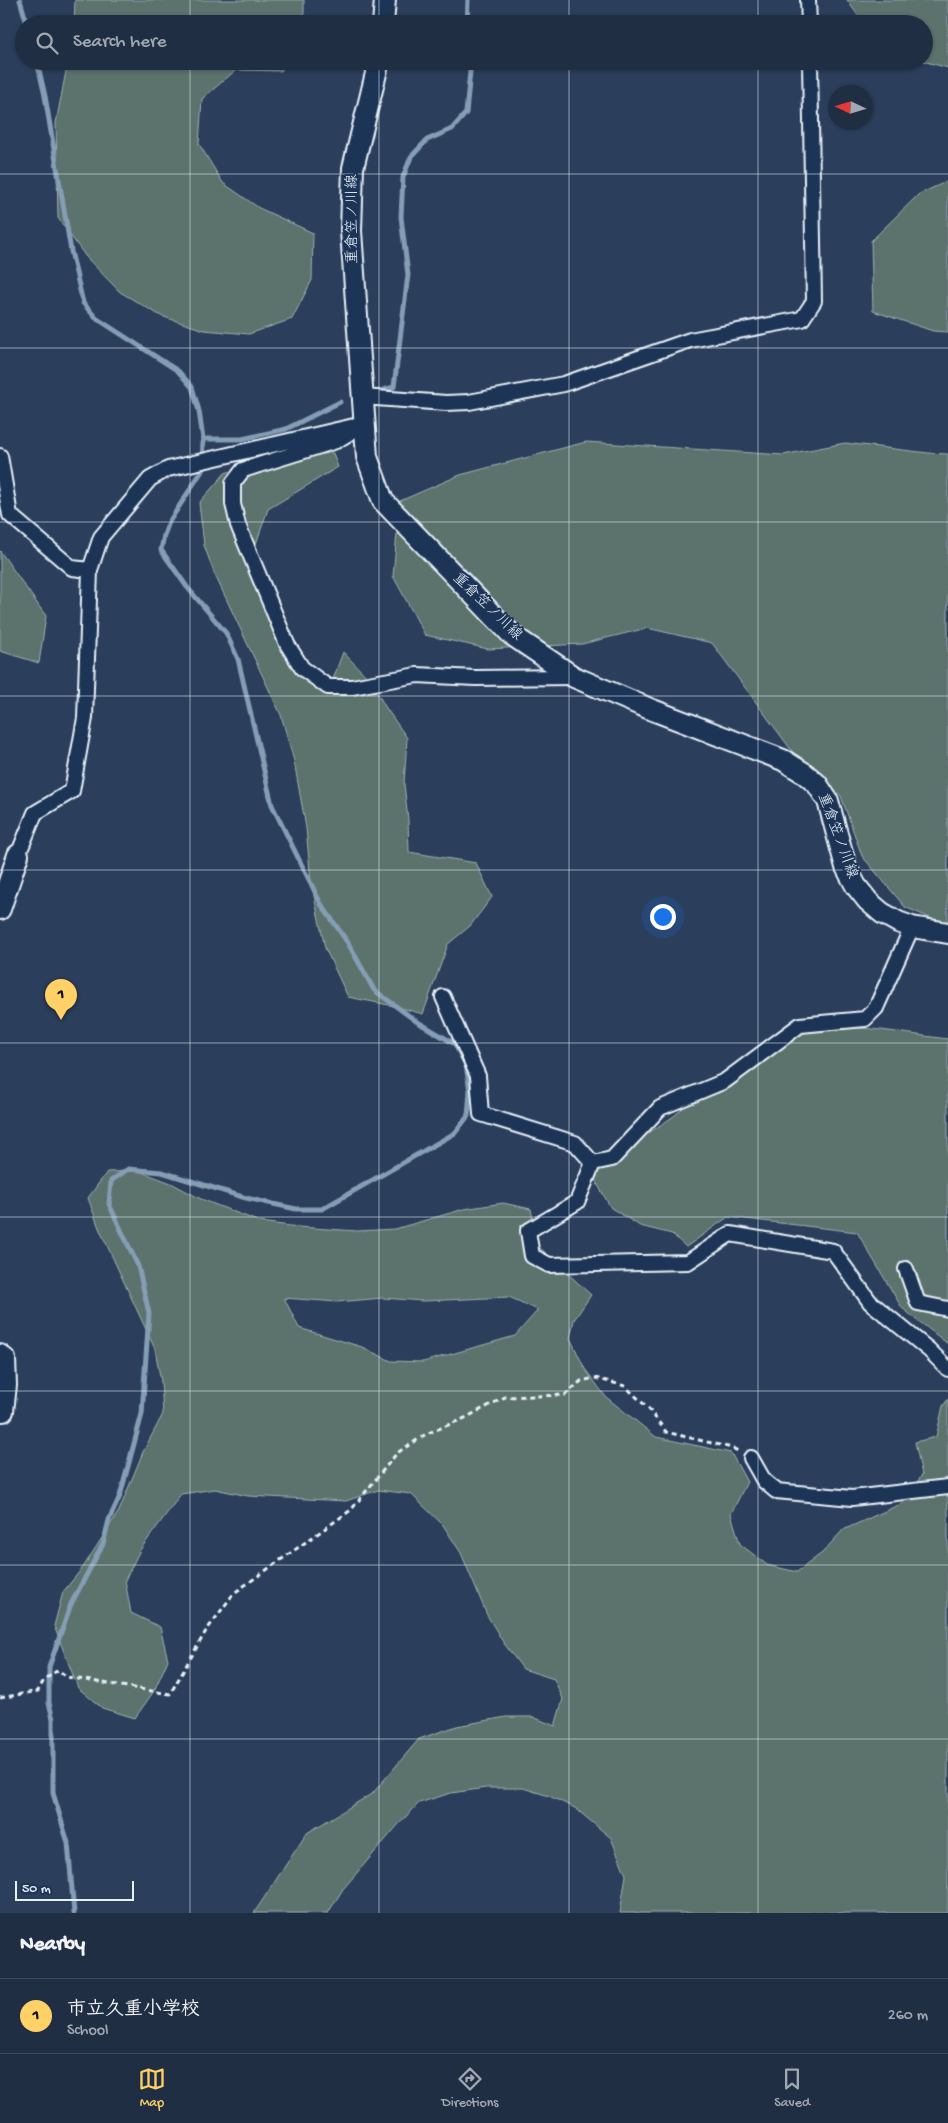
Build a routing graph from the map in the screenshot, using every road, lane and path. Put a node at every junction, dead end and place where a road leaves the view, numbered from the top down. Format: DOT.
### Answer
graph roads {
  1 [pos="384,0"];
  2 [pos="808,0"];
  3 [pos="383,15"];
  4 [pos="809,15"];
  5 [pos="377,70"];
  6 [pos="810,70"];
  7 [pos="362,397"];
  8 [pos="363,424"];
  9 [pos="0,456"];
  10 [pos="90,570"];
  11 [pos="574,677"];
  12 [pos="18,855"];
  13 [pos="0,908"];
  14 [pos="912,927"];
  15 [pos="948,933"];
  16 [pos="443,997"];
  17 [pos="593,1163"];
  18 [pos="906,1269"];
  19 [pos="948,1309"];
  20 [pos="0,1355"];
  21 [pos="948,1369"];
  22 [pos="1,1416"];
  23 [pos="751,1458"];
  24 [pos="948,1487"];
  25 [pos="0,1698"];
  1 -- 3 [label="main road"];
  2 -- 4 [label="street"];
  5 -- 7 [label="main road, 重倉笠ノ川線"];
  6 -- 7 [label="street"];
  7 -- 8 [label="main road, 重倉笠ノ川線"];
  8 -- 10 [label="street"];
  8 -- 11 [label="main road, 重倉笠ノ川線"];
  8 -- 11 [label="street"];
  9 -- 10 [label="street"];
  10 -- 12 [label="street"];
  11 -- 14 [label="main road, 重倉笠ノ川線"];
  12 -- 13 [label="main road"];
  14 -- 15 [label="main road, 重倉笠ノ川線"];
  14 -- 17 [label="street"];
  16 -- 17 [label="street"];
  17 -- 21 [label="street"];
  18 -- 19 [label="street"];
  20 -- 22 [label="main road"];
  23 -- 24 [label="street"];
  23 -- 25 [label="path"];
}
